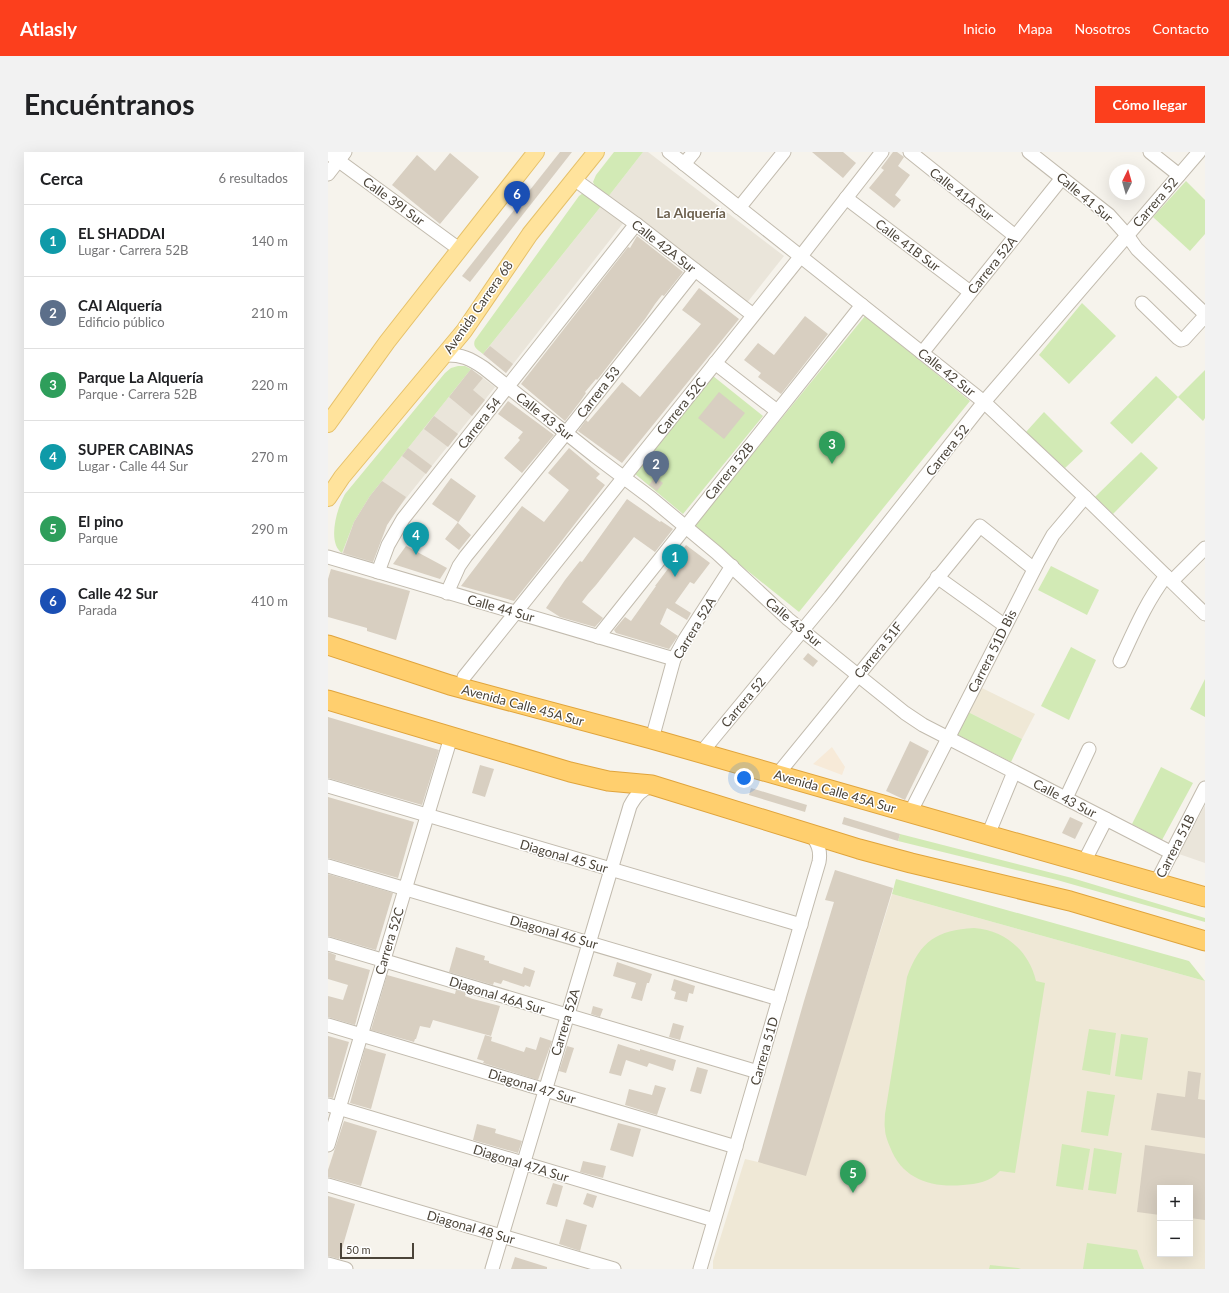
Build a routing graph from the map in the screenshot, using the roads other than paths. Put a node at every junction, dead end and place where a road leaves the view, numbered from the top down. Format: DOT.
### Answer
graph roads {
  1 [pos="536,152"];
  2 [pos="596,152"];
  3 [pos="669,152"];
  4 [pos="694,152"];
  5 [pos="784,152"];
  6 [pos="882,152"];
  7 [pos="910,152"];
  8 [pos="1029,152"];
  9 [pos="1150,152"];
  10 [pos="1199,152"];
  11 [pos="337,155"];
  12 [pos="684,164"];
  13 [pos="328,174"];
  14 [pos="1179,175"];
  15 [pos="1062,178"];
  16 [pos="574,179"];
  17 [pos="846,198"];
  18 [pos="740,208"];
  19 [pos="636,224"];
  20 [pos="1127,235"];
  21 [pos="1015,236"];
  22 [pos="459,249"];
  23 [pos="801,256"];
  24 [pos="695,270"];
  25 [pos="970,292"];
  26 [pos="1142,303"];
  27 [pos="862,305"];
  28 [pos="753,315"];
  29 [pos="1205,315"];
  30 [pos="922,353"];
  31 [pos="444,355"];
  32 [pos="715,363"];
  33 [pos="507,387"];
  34 [pos="984,402"];
  35 [pos="777,412"];
  36 [pos="328,424"];
  37 [pos="566,433"];
  38 [pos="623,477"];
  39 [pos="1085,497"];
  40 [pos="328,498"];
  41 [pos="686,527"];
  42 [pos="1205,548"];
  43 [pos="328,557"];
  44 [pos="732,566"];
  45 [pos="1034,569"];
  46 [pos="378,572"];
  47 [pos="938,577"];
  48 [pos="1169,578"];
  49 [pos="447,593"];
  50 [pos="515,613"];
  51 [pos="1205,614"];
  52 [pos="1004,625"];
  53 [pos="802,630"];
  54 [pos="328,632"];
  55 [pos="598,637"];
  56 [pos="328,645"];
  57 [pos="674,659"];
  58 [pos="1120,661"];
  59 [pos="858,675"];
  60 [pos="464,677"];
  61 [pos="328,700"];
  62 [pos="451,737"];
  63 [pos="948,737"];
  64 [pos="652,739"];
  65 [pos="1089,749"];
  66 [pos="701,753"];
  67 [pos="1014,772"];
  68 [pos="777,775"];
  69 [pos="652,785"];
  70 [pos="328,786"];
  71 [pos="1205,788"];
  72 [pos="1066,798"];
  73 [pos="910,813"];
  74 [pos="427,816"];
  75 [pos="1106,819"];
  76 [pos="812,835"];
  77 [pos="988,835"];
  78 [pos="1172,853"];
  79 [pos="1084,862"];
  80 [pos="328,866"];
  81 [pos="611,869"];
  82 [pos="1156,883"];
  83 [pos="405,889"];
  84 [pos="1205,897"];
  85 [pos="801,925"];
  86 [pos="1205,941"];
  87 [pos="589,943"];
  88 [pos="328,944"];
  89 [pos="383,961"];
  90 [pos="779,999"];
  91 [pos="567,1016"];
  92 [pos="328,1025"];
  93 [pos="361,1035"];
  94 [pos="758,1072"];
  95 [pos="545,1090"];
  96 [pos="334,1107"];
  97 [pos="328,1145"];
  98 [pos="736,1147"];
  99 [pos="524,1163"];
  100 [pos="328,1185"];
  101 [pos="714,1220"];
  102 [pos="502,1236"];
  103 [pos="328,1264"];
  104 [pos="346,1269"];
  105 [pos="492,1269"];
  106 [pos="614,1269"];
  107 [pos="700,1269"];
  1 -- 22 [label="main road"];
  2 -- 16 [label="main road, Avenida Carrera 68"];
  3 -- 12 [label="street, Calle 42 Sur"];
  4 -- 12 [label="street"];
  5 -- 18 [label="street"];
  6 -- 17 [label="street, Carrera 52C"];
  7 -- 21 [label="street, Calle 41A Sur"];
  8 -- 15 [label="street, Calle 41 Sur"];
  9 -- 14 [label="street"];
  10 -- 14 [label="street, Carrera 52"];
  11 -- 13 [label="street"];
  11 -- 22 [label="street, Calle 39I Sur"];
  12 -- 18 [label="street, Calle 42 Sur"];
  14 -- 20 [label="street, Carrera 52"];
  15 -- 20 [label="street, Calle 41 Sur"];
  15 -- 21 [label="street, Carrera 52A"];
  16 -- 19 [label="street, Calle 42A Sur"];
  16 -- 31 [label="main road, Avenida Carrera 68"];
  17 -- 23 [label="street, Carrera 52C"];
  17 -- 25 [label="street, Calle 41B Sur"];
  18 -- 23 [label="street, Calle 42 Sur"];
  19 -- 24 [label="street, Calle 42A Sur"];
  19 -- 33 [label="street, Carrera 54"];
  20 -- 29 [label="street, Calle 41 Sur"];
  20 -- 34 [label="street, Carrera 52"];
  21 -- 25 [label="street, Carrera 52A"];
  22 -- 36 [label="main road"];
  23 -- 27 [label="street, Calle 42 Sur"];
  23 -- 28 [label="street, Carrera 52C"];
  24 -- 28 [label="street, Calle 42A Sur"];
  24 -- 37 [label="street, Carrera 53"];
  25 -- 30 [label="street, Carrera 52A"];
  26 -- 29 [label="street"];
  27 -- 30 [label="street, Calle 42 Sur"];
  27 -- 35 [label="street, Carrera 52B"];
  28 -- 32 [label="street, Carrera 52C"];
  30 -- 34 [label="street, Calle 42 Sur"];
  31 -- 33 [label="street, Calle 43 Sur"];
  31 -- 40 [label="main road, Avenida Carrera 68"];
  32 -- 35 [label="street"];
  32 -- 38 [label="street, Carrera 52C"];
  33 -- 37 [label="street, Calle 43 Sur"];
  33 -- 46 [label="street, Carrera 54"];
  34 -- 39 [label="street, Calle 42 Sur"];
  34 -- 53 [label="street, Carrera 52"];
  35 -- 41 [label="street, Carrera 52B"];
  37 -- 38 [label="street, Calle 43 Sur"];
  37 -- 49 [label="street, Carrera 53"];
  38 -- 41 [label="street, Calle 43 Sur"];
  38 -- 50 [label="street, Carrera 52C"];
  39 -- 45 [label="street, Carrera 51D Bis"];
  39 -- 48 [label="street, Calle 42 Sur"];
  41 -- 44 [label="street, Calle 43 Sur"];
  41 -- 55 [label="street, Carrera 52B"];
  42 -- 48 [label="street"];
  43 -- 46 [label="street, Calle 44 Sur"];
  44 -- 53 [label="street, Calle 43 Sur"];
  44 -- 57 [label="street, Carrera 52A"];
  45 -- 47 [label="street, Carrera 51F"];
  45 -- 52 [label="street, Carrera 51D Bis"];
  46 -- 49 [label="street, Calle 44 Sur"];
  47 -- 52 [label="street"];
  47 -- 59 [label="street, Carrera 51F"];
  48 -- 51 [label="street, Calle 42 Sur"];
  48 -- 58 [label="street"];
  49 -- 50 [label="street, Calle 44 Sur"];
  50 -- 55 [label="street, Calle 44 Sur"];
  50 -- 60 [label="street, Carrera 52C"];
  52 -- 63 [label="street, Carrera 51D Bis"];
  53 -- 59 [label="street, Calle 43 Sur"];
  53 -- 66 [label="street, Carrera 52"];
  54 -- 60 [label="highway"];
  55 -- 57 [label="street, Calle 44 Sur"];
  56 -- 64 [label="highway, Avenida Calle 45A Sur"];
  57 -- 64 [label="street, Carrera 52A"];
  59 -- 63 [label="street, Calle 43 Sur"];
  59 -- 68 [label="street, Carrera 51F"];
  60 -- 64 [label="highway"];
  61 -- 62 [label="highway"];
  62 -- 69 [label="highway"];
  62 -- 74 [label="street, Carrera 52C"];
  63 -- 67 [label="street, Calle 43 Sur"];
  63 -- 73 [label="street, Carrera 51D Bis"];
  64 -- 66 [label="highway, Avenida Calle 45A Sur"];
  65 -- 72 [label="street"];
  66 -- 68 [label="highway, Avenida Calle 45A Sur"];
  67 -- 72 [label="street, Calle 43 Sur"];
  67 -- 77 [label="street"];
  68 -- 73 [label="highway, Avenida Calle 45A Sur"];
  69 -- 76 [label="highway"];
  69 -- 81 [label="street, Carrera 52A"];
  70 -- 74 [label="street, Diagonal 45 Sur"];
  71 -- 78 [label="street, Carrera 51B"];
  72 -- 75 [label="street, Calle 43 Sur"];
  73 -- 77 [label="highway, Avenida Calle 45A Sur"];
  74 -- 81 [label="street, Diagonal 45 Sur"];
  74 -- 83 [label="street, Carrera 52C"];
  75 -- 78 [label="street, Calle 43 Sur"];
  75 -- 79 [label="street"];
  76 -- 85 [label="street, Carrera 51D"];
  76 -- 86 [label="highway"];
  77 -- 79 [label="highway, Avenida Calle 45A Sur"];
  78 -- 82 [label="street, Carrera 51B"];
  79 -- 82 [label="highway, Avenida Calle 45A Sur"];
  80 -- 83 [label="street, Diagonal 46 Sur"];
  81 -- 85 [label="street, Diagonal 45 Sur"];
  81 -- 87 [label="street, Carrera 52A"];
  82 -- 84 [label="highway, Avenida Calle 45A Sur"];
  83 -- 87 [label="street, Diagonal 46 Sur"];
  83 -- 89 [label="street, Carrera 52C"];
  85 -- 90 [label="street, Carrera 51D"];
  87 -- 90 [label="street, Diagonal 46 Sur"];
  87 -- 91 [label="street, Carrera 52A"];
  88 -- 89 [label="street, Diagonal 46A Sur"];
  89 -- 91 [label="street, Diagonal 46A Sur"];
  89 -- 93 [label="street, Carrera 52C"];
  90 -- 94 [label="street, Carrera 51D"];
  91 -- 94 [label="street, Diagonal 46A Sur"];
  91 -- 95 [label="street, Carrera 52A"];
  92 -- 93 [label="street, Diagonal 47 Sur"];
  93 -- 95 [label="street, Diagonal 47 Sur"];
  93 -- 96 [label="street, Carrera 52C"];
  94 -- 98 [label="street, Carrera 51D"];
  95 -- 98 [label="street, Diagonal 47 Sur"];
  95 -- 99 [label="street, Carrera 52A"];
  96 -- 97 [label="street, Carrera 52C"];
  96 -- 99 [label="street, Diagonal 47A Sur"];
  98 -- 101 [label="street, Carrera 51D"];
  99 -- 101 [label="street, Diagonal 47A Sur"];
  99 -- 102 [label="street, Carrera 52A"];
  100 -- 102 [label="street, Diagonal 48 Sur"];
  101 -- 107 [label="street, Carrera 51D"];
  102 -- 105 [label="street, Carrera 52A"];
  102 -- 106 [label="street, Diagonal 48 Sur"];
  103 -- 104 [label="street"];
}
